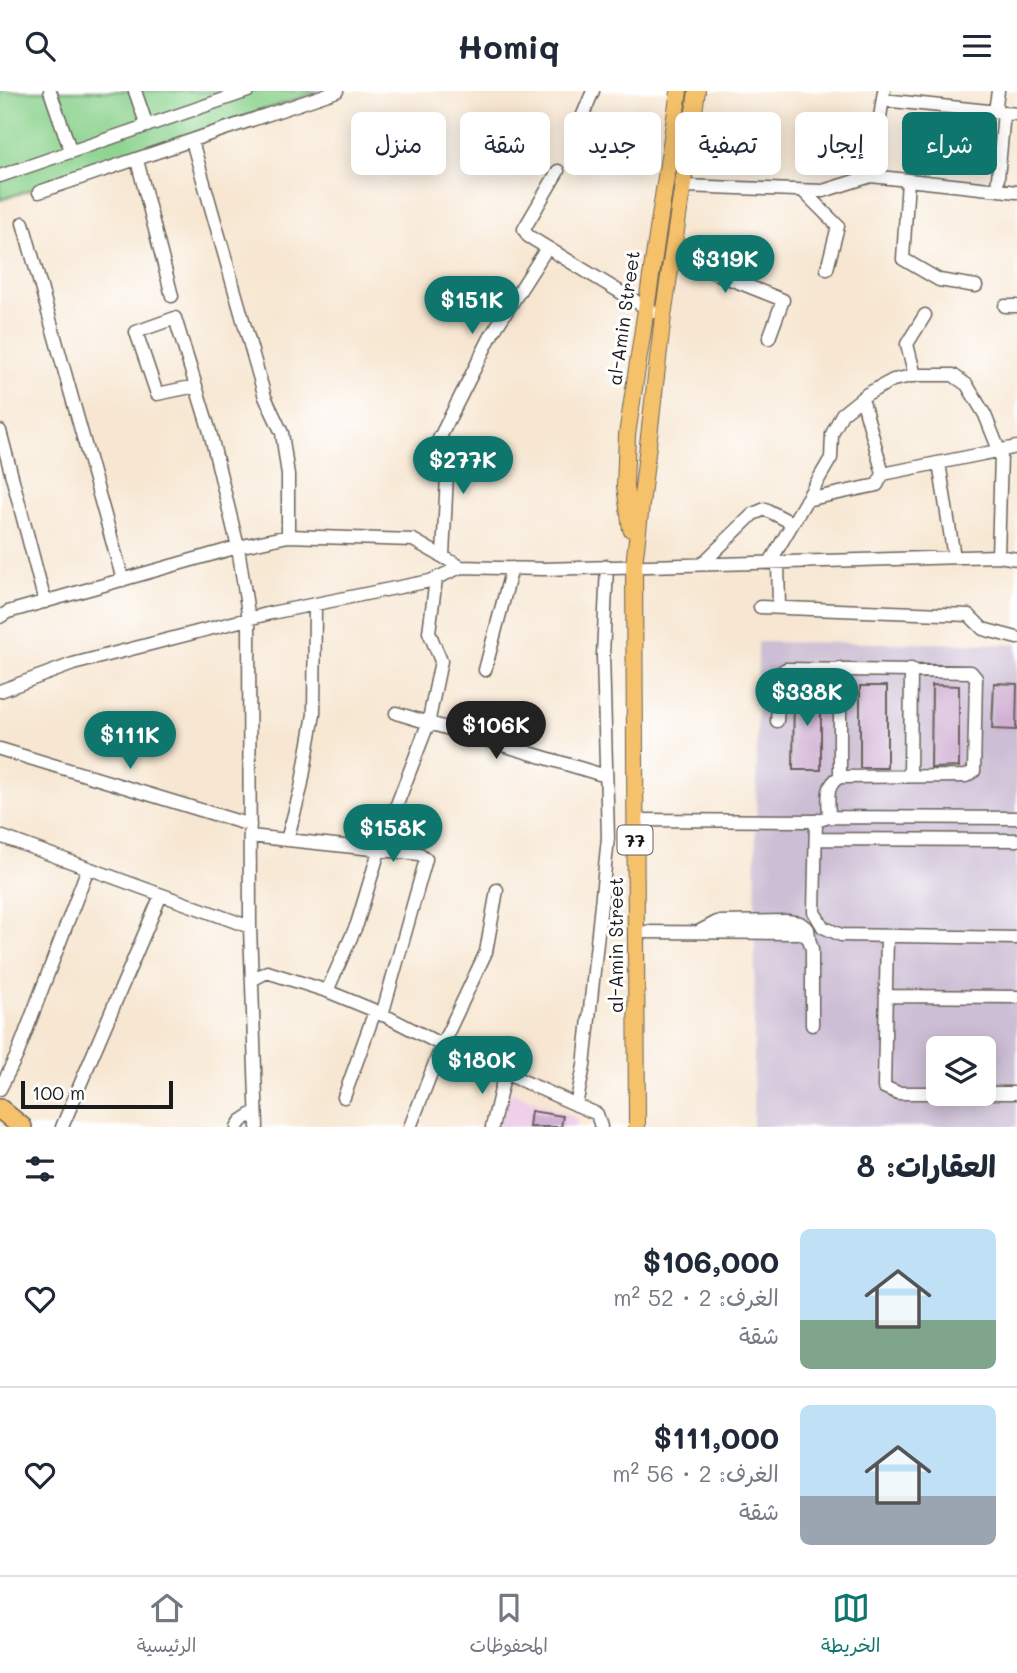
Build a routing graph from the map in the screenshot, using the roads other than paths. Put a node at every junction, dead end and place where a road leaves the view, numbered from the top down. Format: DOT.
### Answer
graph roads {
  1 [pos="50,91"];
  2 [pos="135,91"];
  3 [pos="248,91"];
  4 [pos="337,91"];
  5 [pos="593,91"];
  6 [pos="679,91"];
  7 [pos="697,91"];
  8 [pos="998,91"];
  9 [pos="226,94"];
  10 [pos="884,95"];
  11 [pos="924,97"];
  12 [pos="584,112"];
  13 [pos="1005,113"];
  14 [pos="147,126"];
  15 [pos="192,141"];
  16 [pos="71,152"];
  17 [pos="137,160"];
  18 [pos="558,171"];
  19 [pos="0,176"];
  20 [pos="871,176"];
  21 [pos="908,180"];
  22 [pos="683,186"];
  23 [pos="997,189"];
  24 [pos="803,191"];
  25 [pos="1017,191"];
  26 [pos="38,192"];
  27 [pos="23,223"];
  28 [pos="547,248"];
  29 [pos="672,255"];
  30 [pos="827,269"];
  31 [pos="976,286"];
  32 [pos="172,296"];
  33 [pos="645,309"];
  34 [pos="925,315"];
  35 [pos="663,316"];
  36 [pos="769,338"];
  37 [pos="915,376"];
  38 [pos="196,386"];
  39 [pos="862,398"];
  40 [pos="0,431"];
  41 [pos="1017,447"];
  42 [pos="999,450"];
  43 [pos="939,463"];
  44 [pos="5,471"];
  45 [pos="883,474"];
  46 [pos="806,500"];
  47 [pos="792,523"];
  48 [pos="288,537"];
  49 [pos="238,547"];
  50 [pos="443,556"];
  51 [pos="998,556"];
  52 [pos="954,557"];
  53 [pos="634,559"];
  54 [pos="1017,559"];
  55 [pos="774,562"];
  56 [pos="702,563"];
  57 [pos="607,566"];
  58 [pos="461,567"];
  59 [pos="512,568"];
  60 [pos="436,579"];
  61 [pos="123,580"];
  62 [pos="45,601"];
  63 [pos="315,605"];
  64 [pos="760,607"];
  65 [pos="779,607"];
  66 [pos="0,617"];
  67 [pos="249,620"];
  68 [pos="1017,638"];
  69 [pos="840,669"];
  70 [pos="485,670"];
  71 [pos="911,670"];
  72 [pos="0,691"];
  73 [pos="396,713"];
  74 [pos="777,721"];
  75 [pos="428,724"];
  76 [pos="0,748"];
  77 [pos="606,776"];
  78 [pos="910,776"];
  79 [pos="840,777"];
  80 [pos="1017,818"];
  81 [pos="823,819"];
  82 [pos="635,820"];
  83 [pos="250,830"];
  84 [pos="0,836"];
  85 [pos="816,839"];
  86 [pos="287,840"];
  87 [pos="1017,840"];
  88 [pos="379,851"];
  89 [pos="88,868"];
  90 [pos="497,890"];
  91 [pos="161,895"];
  92 [pos="250,927"];
  93 [pos="635,932"];
  94 [pos="887,936"];
  95 [pos="1017,938"];
  96 [pos="252,981"];
  97 [pos="327,991"];
  98 [pos="886,996"];
  99 [pos="1017,997"];
  100 [pos="379,1013"];
  101 [pos="812,1024"];
  102 [pos="442,1045"];
  103 [pos="505,1073"];
  104 [pos="0,1090"];
  105 [pos="926,1093"];
  106 [pos="996,1093"];
  107 [pos="1017,1093"];
  108 [pos="344,1097"];
  109 [pos="576,1105"];
  110 [pos="0,1109"];
  111 [pos="255,1112"];
  112 [pos="22,1127"];
  113 [pos="62,1127"];
  114 [pos="237,1127"];
  115 [pos="257,1127"];
  116 [pos="410,1127"];
  117 [pos="492,1127"];
  118 [pos="601,1127"];
  119 [pos="637,1127"];
  1 -- 16 [label="street"];
  2 -- 14 [label="street"];
  3 -- 9 [label="street"];
  4 -- 15 [label="street"];
  5 -- 12 [label="street"];
  6 -- 33 [label="main road, al-Amin Street / 77"];
  7 -- 22 [label="main road, al-Amin Street / 77"];
  8 -- 13 [label="street"];
  9 -- 14 [label="street"];
  10 -- 11 [label="street"];
  10 -- 20 [label="street"];
  11 -- 13 [label="street"];
  13 -- 23 [label="street"];
  14 -- 16 [label="street"];
  15 -- 17 [label="street"];
  15 -- 48 [label="street"];
  16 -- 19 [label="street"];
  17 -- 26 [label="street"];
  17 -- 32 [label="street"];
  18 -- 28 [label="street"];
  20 -- 21 [label="street"];
  20 -- 24 [label="street"];
  21 -- 23 [label="street"];
  21 -- 31 [label="street"];
  22 -- 24 [label="street"];
  22 -- 29 [label="main road, al-Amin Street / 77"];
  23 -- 25 [label="street"];
  24 -- 30 [label="street"];
  27 -- 61 [label="street"];
  28 -- 33 [label="street"];
  28 -- 50 [label="street"];
  29 -- 35 [label="main road, al-Amin Street / 77"];
  29 -- 36 [label="street"];
  33 -- 35 [label="street"];
  33 -- 53 [label="main road, al-Amin Street / 77"];
  34 -- 37 [label="street"];
  35 -- 53 [label="main road, al-Amin Street / 77"];
  37 -- 39 [label="street"];
  37 -- 42 [label="street"];
  38 -- 38 [label="street"];
  38 -- 49 [label="street"];
  39 -- 45 [label="street"];
  39 -- 46 [label="street"];
  40 -- 44 [label="street"];
  41 -- 42 [label="street"];
  42 -- 43 [label="street"];
  42 -- 51 [label="street"];
  43 -- 45 [label="street"];
  43 -- 52 [label="street"];
  44 -- 62 [label="street"];
  45 -- 46 [label="street"];
  46 -- 47 [label="street"];
  47 -- 55 [label="street"];
  47 -- 56 [label="street"];
  48 -- 49 [label="street"];
  48 -- 50 [label="street"];
  49 -- 61 [label="street"];
  49 -- 67 [label="street"];
  50 -- 58 [label="street"];
  51 -- 52 [label="street"];
  51 -- 54 [label="street"];
  52 -- 55 [label="street"];
  53 -- 56 [label="street"];
  53 -- 57 [label="street"];
  53 -- 82 [label="main road, al-Amin Street / 77"];
  55 -- 56 [label="street"];
  55 -- 65 [label="street"];
  57 -- 59 [label="street"];
  57 -- 77 [label="street"];
  58 -- 59 [label="street"];
  58 -- 60 [label="street"];
  59 -- 70 [label="street"];
  60 -- 63 [label="street"];
  60 -- 75 [label="street"];
  61 -- 62 [label="street"];
  62 -- 66 [label="street"];
  63 -- 67 [label="street"];
  63 -- 86 [label="street"];
  64 -- 65 [label="street"];
  65 -- 68 [label="street"];
  67 -- 72 [label="street"];
  67 -- 83 [label="street"];
  69 -- 71 [label="street"];
  69 -- 74 [label="street"];
  69 -- 79 [label="street"];
  71 -- 78 [label="street"];
  71 -- 78 [label="street"];
  73 -- 75 [label="street"];
  75 -- 77 [label="street"];
  75 -- 88 [label="street"];
  76 -- 83 [label="street"];
  77 -- 109 [label="street"];
  78 -- 79 [label="street"];
  79 -- 81 [label="street"];
  80 -- 81 [label="street"];
  81 -- 82 [label="street"];
  81 -- 85 [label="street"];
  82 -- 93 [label="main road, al-Amin Street / 77"];
  83 -- 86 [label="street"];
  83 -- 92 [label="street"];
  84 -- 89 [label="street"];
  85 -- 87 [label="street"];
  85 -- 94 [label="street"];
  86 -- 88 [label="street"];
  88 -- 97 [label="street"];
  88 -- 100 [label="street"];
  89 -- 91 [label="street"];
  89 -- 104 [label="street"];
  90 -- 102 [label="street"];
  91 -- 92 [label="street"];
  91 -- 113 [label="street"];
  92 -- 96 [label="street"];
  93 -- 101 [label="street"];
  93 -- 119 [label="main road, al-Amin Street / 77"];
  94 -- 95 [label="street"];
  94 -- 98 [label="street"];
  96 -- 97 [label="street"];
  96 -- 111 [label="street"];
  97 -- 100 [label="street"];
  98 -- 99 [label="street"];
  98 -- 105 [label="street"];
  100 -- 102 [label="street"];
  100 -- 108 [label="street"];
  102 -- 103 [label="street"];
  102 -- 116 [label="street"];
  103 -- 109 [label="street"];
  103 -- 117 [label="street"];
  106 -- 107 [label="street"];
  109 -- 118 [label="street"];
  110 -- 112 [label="highway"];
  111 -- 114 [label="street"];
  111 -- 115 [label="street"];
}
